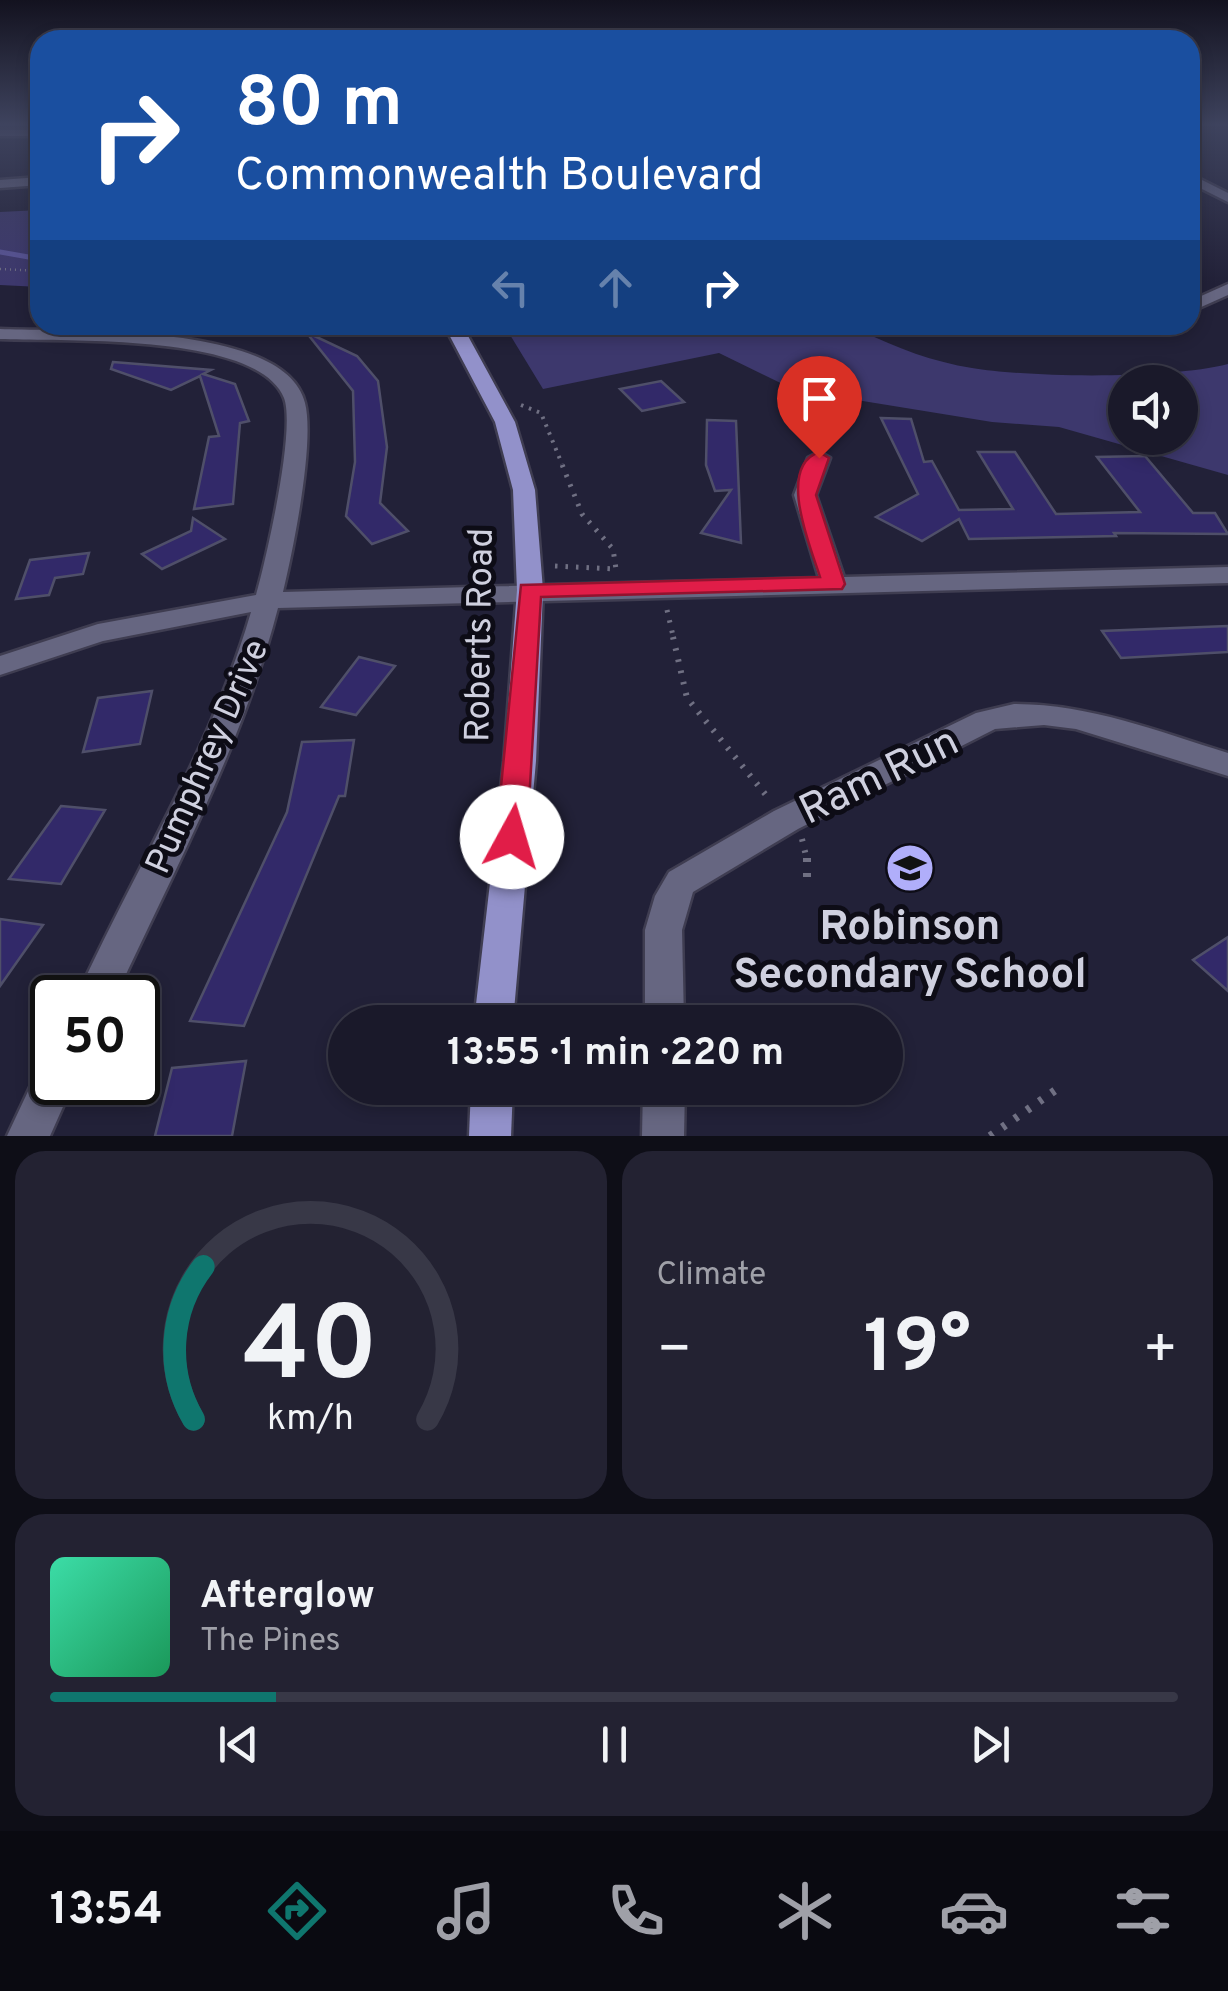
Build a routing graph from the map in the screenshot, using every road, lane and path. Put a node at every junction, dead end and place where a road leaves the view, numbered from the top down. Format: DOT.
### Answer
graph roads {
  1 [pos="30,182"];
  2 [pos="1200,183"];
  3 [pos="0,184"];
  4 [pos="1228,198"];
  5 [pos="0,269"];
  6 [pos="30,270"];
  7 [pos="1228,289"];
  8 [pos="1200,295"];
  9 [pos="1208,297"];
  10 [pos="1200,301"];
  11 [pos="0,334"];
  12 [pos="459,335"];
  13 [pos="517,403"];
  14 [pos="819,458"];
  15 [pos="1228,576"];
  16 [pos="543,578"];
  17 [pos="834,584"];
  18 [pos="272,600"];
  19 [pos="668,610"];
  20 [pos="0,666"];
  21 [pos="1228,765"];
  22 [pos="786,820"];
  23 [pos="807,886"];
  24 [pos="106,975"];
  25 [pos="496,1005"];
  26 [pos="664,1005"];
  27 [pos="1057,1089"];
  28 [pos="43,1105"];
  29 [pos="491,1105"];
  30 [pos="664,1105"];
  31 [pos="28,1136"];
  32 [pos="490,1136"];
  33 [pos="663,1136"];
  34 [pos="990,1136"];
  1 -- 3 [label="street"];
  2 -- 4 [label="street"];
  5 -- 6 [label="path"];
  7 -- 9 [label="street"];
  8 -- 9 [label="street"];
  9 -- 10 [label="street"];
  11 -- 18 [label="street, Pumphrey Drive"];
  12 -- 16 [label="main road, Roberts Road"];
  13 -- 16 [label="path"];
  14 -- 17 [label="street"];
  15 -- 17 [label="street"];
  16 -- 17 [label="street"];
  16 -- 18 [label="street"];
  16 -- 25 [label="main road, Roberts Road"];
  18 -- 20 [label="street"];
  18 -- 24 [label="street, Pumphrey Drive"];
  19 -- 22 [label="path"];
  21 -- 22 [label="street, Ram Run"];
  22 -- 23 [label="path"];
  22 -- 26 [label="street, Ram Run"];
  27 -- 34 [label="path"];
  28 -- 31 [label="street"];
  29 -- 32 [label="main road"];
  30 -- 33 [label="street"];
}
